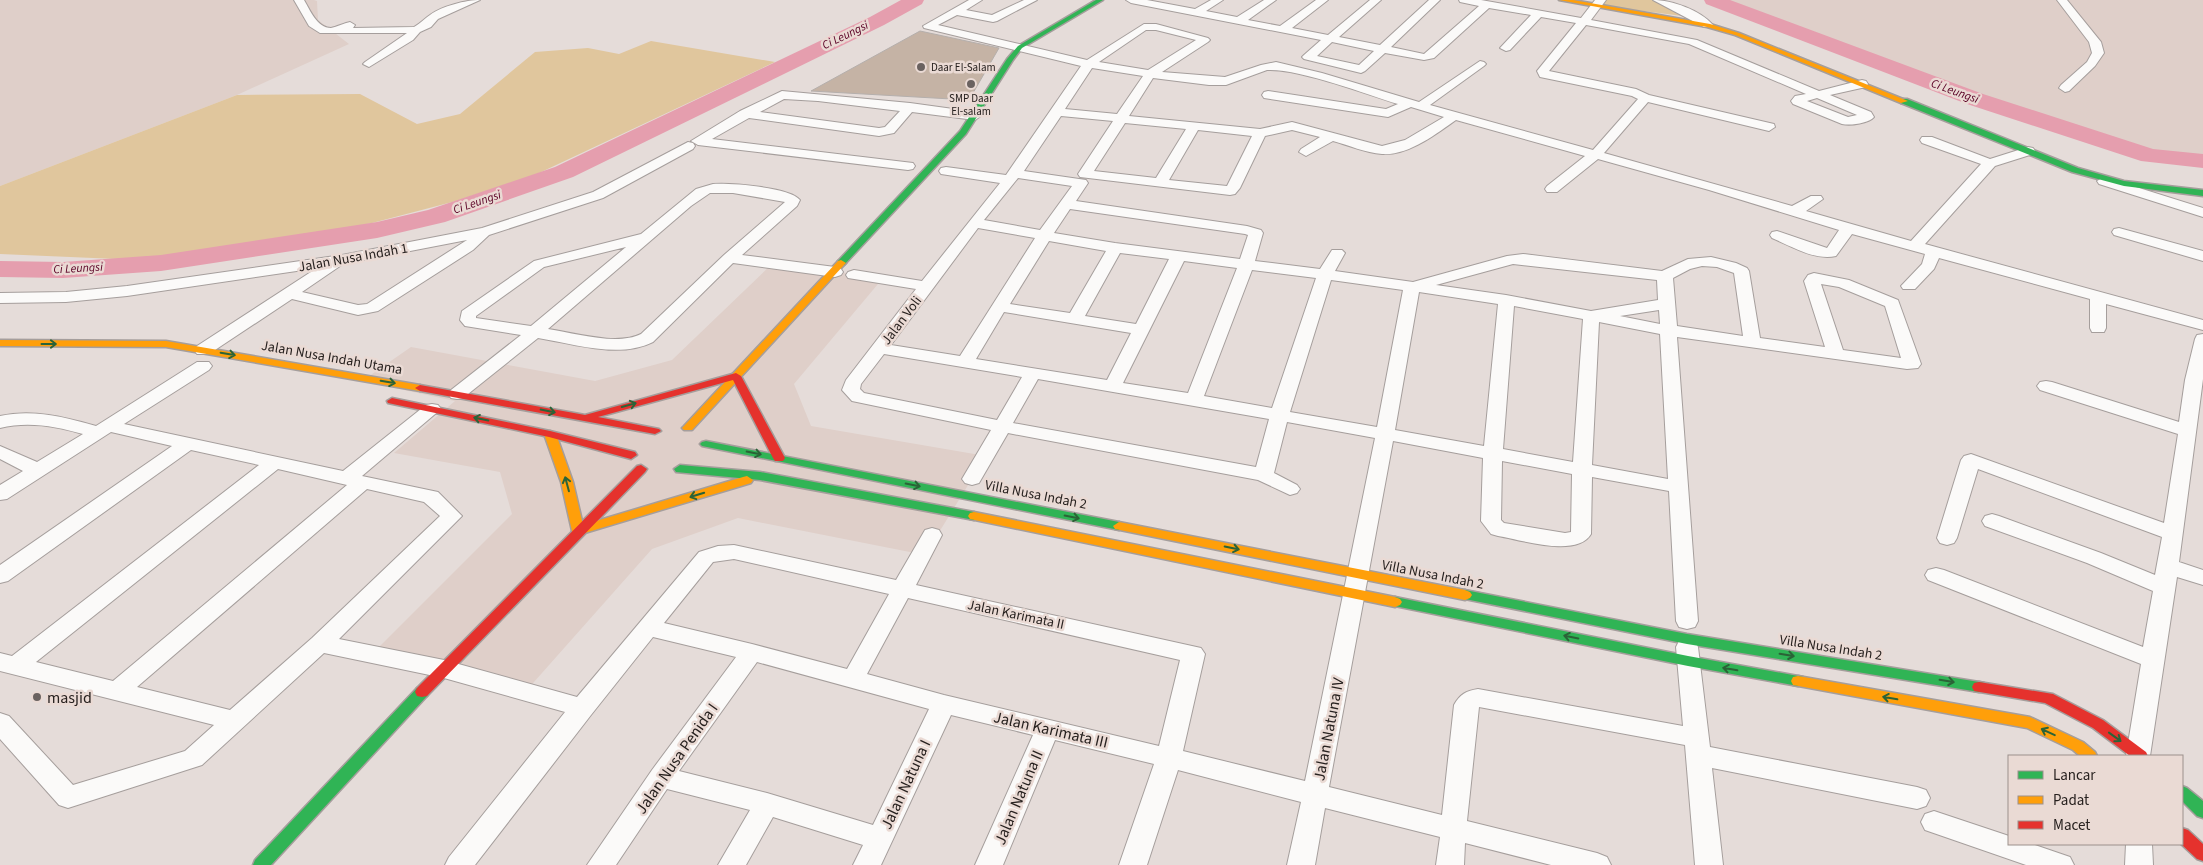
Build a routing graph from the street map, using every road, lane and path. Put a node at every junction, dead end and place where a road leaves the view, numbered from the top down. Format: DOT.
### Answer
graph roads {
  1 [pos="299,0"];
  2 [pos="475,0"];
  3 [pos="977,0"];
  4 [pos="1032,0"];
  5 [pos="1100,0"];
  6 [pos="1132,0"];
  7 [pos="1218,0"];
  8 [pos="1271,0"];
  9 [pos="1323,0"];
  10 [pos="1376,0"];
  11 [pos="1435,0"];
  12 [pos="1464,0"];
  13 [pos="1562,0"];
  14 [pos="1658,0"];
  15 [pos="2062,0"];
  16 [pos="1158,2"];
  17 [pos="1599,3"];
  18 [pos="1487,4"];
  19 [pos="955,11"];
  20 [pos="1198,12"];
  21 [pos="1539,13"];
  22 [pos="1240,20"];
  23 [pos="1584,21"];
  24 [pos="358,22"];
  25 [pos="1708,25"];
  26 [pos="1284,29"];
  27 [pos="416,30"];
  28 [pos="339,31"];
  29 [pos="1673,37"];
  30 [pos="1328,38"];
  31 [pos="1020,47"];
  32 [pos="1383,48"];
  33 [pos="1506,48"];
  34 [pos="1010,59"];
  35 [pos="1069,61"];
  36 [pos="369,64"];
  37 [pos="1089,64"];
  38 [pos="1480,64"];
  39 [pos="1150,74"];
  40 [pos="1862,84"];
  41 [pos="2065,88"];
  42 [pos="1268,95"];
  43 [pos="1818,95"];
  44 [pos="1646,98"];
  45 [pos="1316,103"];
  46 [pos="1416,104"];
  47 [pos="910,107"];
  48 [pos="1058,112"];
  49 [pos="744,114"];
  50 [pos="975,116"];
  51 [pos="1454,116"];
  52 [pos="1122,118"];
  53 [pos="1194,126"];
  54 [pos="1292,126"];
  55 [pos="1769,126"];
  56 [pos="1260,133"];
  57 [pos="1330,137"];
  58 [pos="1927,140"];
  59 [pos="688,146"];
  60 [pos="2028,150"];
  61 [pos="1306,152"];
  62 [pos="1596,154"];
  63 [pos="1990,163"];
  64 [pos="908,166"];
  65 [pos="946,171"];
  66 [pos="1013,177"];
  67 [pos="2097,177"];
  68 [pos="1160,184"];
  69 [pos="1552,189"];
  70 [pos="2203,194"];
  71 [pos="1816,199"];
  72 [pos="1066,204"];
  73 [pos="1793,212"];
  74 [pos="2203,213"];
  75 [pos="974,222"];
  76 [pos="1848,228"];
  77 [pos="485,232"];
  78 [pos="2119,232"];
  79 [pos="1044,236"];
  80 [pos="1777,236"];
  81 [pos="646,237"];
  82 [pos="1915,246"];
  83 [pos="1115,248"];
  84 [pos="1337,252"];
  85 [pos="1934,252"];
  86 [pos="2203,256"];
  87 [pos="1178,257"];
  88 [pos="729,258"];
  89 [pos="342,260"];
  90 [pos="1246,265"];
  91 [pos="836,272"];
  92 [pos="854,274"];
  93 [pos="1325,274"];
  94 [pos="1665,276"];
  95 [pos="926,286"];
  96 [pos="1909,286"];
  97 [pos="1412,287"];
  98 [pos="290,294"];
  99 [pos="2098,296"];
  100 [pos="0,298"];
  101 [pos="1506,300"];
  102 [pos="1666,304"];
  103 [pos="1001,307"];
  104 [pos="1591,316"];
  105 [pos="1075,319"];
  106 [pos="512,328"];
  107 [pos="2098,328"];
  108 [pos="2203,328"];
  109 [pos="1141,330"];
  110 [pos="1667,330"];
  111 [pos="535,331"];
  112 [pos="1752,341"];
  113 [pos="495,342"];
  114 [pos="0,343"];
  115 [pos="880,348"];
  116 [pos="1836,353"];
  117 [pos="0,354"];
  118 [pos="142,356"];
  119 [pos="966,361"];
  120 [pos="201,362"];
  121 [pos="1033,373"];
  122 [pos="736,376"];
  123 [pos="2198,381"];
  124 [pos="2046,386"];
  125 [pos="1112,387"];
  126 [pos="457,394"];
  127 [pos="376,398"];
  128 [pos="1194,400"];
  129 [pos="432,409"];
  130 [pos="1279,416"];
  131 [pos="582,418"];
  132 [pos="0,422"];
  133 [pos="1004,426"];
  134 [pos="103,429"];
  135 [pos="672,429"];
  136 [pos="2188,431"];
  137 [pos="550,434"];
  138 [pos="1386,435"];
  139 [pos="188,444"];
  140 [pos="0,452"];
  141 [pos="702,452"];
  142 [pos="1494,453"];
  143 [pos="630,455"];
  144 [pos="779,458"];
  145 [pos="274,463"];
  146 [pos="1582,469"];
  147 [pos="38,470"];
  148 [pos="1264,475"];
  149 [pos="760,476"];
  150 [pos="972,479"];
  151 [pos="355,481"];
  152 [pos="1680,487"];
  153 [pos="1290,489"];
  154 [pos="0,494"];
  155 [pos="1992,521"];
  156 [pos="578,531"];
  157 [pos="2171,533"];
  158 [pos="932,535"];
  159 [pos="1947,538"];
  160 [pos="1936,575"];
  161 [pos="0,576"];
  162 [pos="2166,577"];
  163 [pos="2203,578"];
  164 [pos="1357,584"];
  165 [pos="901,588"];
  166 [pos="649,628"];
  167 [pos="1687,640"];
  168 [pos="320,644"];
  169 [pos="752,652"];
  170 [pos="2153,660"];
  171 [pos="8,664"];
  172 [pos="444,669"];
  173 [pos="853,679"];
  174 [pos="117,691"];
  175 [pos="944,704"];
  176 [pos="582,708"];
  177 [pos="236,721"];
  178 [pos="0,723"];
  179 [pos="1048,729"];
  180 [pos="1697,747"];
  181 [pos="2089,755"];
  182 [pos="2139,755"];
  183 [pos="1169,758"];
  184 [pos="661,777"];
  185 [pos="2183,793"];
  186 [pos="1315,794"];
  187 [pos="1917,798"];
  188 [pos="767,804"];
  189 [pos="2203,811"];
  190 [pos="1934,822"];
  191 [pos="1453,829"];
  192 [pos="2183,836"];
  193 [pos="880,839"];
  194 [pos="2140,845"];
  195 [pos="2203,854"];
  196 [pos="1586,864"];
  197 [pos="260,865"];
  198 [pos="459,865"];
  199 [pos="601,865"];
  200 [pos="732,865"];
  201 [pos="866,865"];
  202 [pos="989,865"];
  203 [pos="1134,865"];
  204 [pos="1301,865"];
  205 [pos="1450,865"];
  206 [pos="1709,865"];
  207 [pos="2060,865"];
  208 [pos="2139,865"];
  1 -- 28 [label="street"];
  2 -- 27 [label="street"];
  3 -- 19 [label="street"];
  4 -- 19 [label="street"];
  5 -- 31 [label="street"];
  6 -- 16 [label="street"];
  7 -- 20 [label="street"];
  8 -- 22 [label="street"];
  9 -- 26 [label="street"];
  10 -- 30 [label="street"];
  11 -- 32 [label="street"];
  12 -- 18 [label="street"];
  13 -- 17 [label="street"];
  14 -- 25 [label="street"];
  15 -- 41 [label="street"];
  16 -- 20 [label="street"];
  17 -- 23 [label="street"];
  17 -- 25 [label="street"];
  18 -- 21 [label="street"];
  18 -- 32 [label="street"];
  19 -- 31 [label="street"];
  20 -- 22 [label="street"];
  21 -- 23 [label="street"];
  21 -- 33 [label="street"];
  22 -- 26 [label="street"];
  23 -- 29 [label="street"];
  23 -- 44 [label="street"];
  24 -- 28 [label="street"];
  25 -- 29 [label="street"];
  25 -- 40 [label="street"];
  26 -- 30 [label="street"];
  27 -- 28 [label="street"];
  27 -- 36 [label="street"];
  29 -- 43 [label="street"];
  30 -- 32 [label="street"];
  30 -- 32 [label="street"];
  31 -- 34 [label="street"];
  31 -- 35 [label="street"];
  34 -- 35 [label="street"];
  34 -- 50 [label="street"];
  35 -- 37 [label="street"];
  37 -- 39 [label="street"];
  37 -- 39 [label="street, Jalan Voli"];
  37 -- 48 [label="street, Jalan Voli"];
  38 -- 46 [label="street"];
  39 -- 46 [label="street"];
  39 -- 52 [label="street"];
  40 -- 43 [label="street"];
  40 -- 60 [label="street"];
  42 -- 45 [label="street"];
  44 -- 55 [label="street"];
  44 -- 62 [label="street"];
  45 -- 46 [label="street"];
  45 -- 54 [label="street"];
  46 -- 51 [label="street"];
  47 -- 49 [label="street"];
  47 -- 49 [label="street"];
  47 -- 50 [label="street"];
  48 -- 52 [label="street"];
  48 -- 66 [label="street, Jalan Voli"];
  49 -- 64 [label="street"];
  50 -- 91 [label="street"];
  51 -- 57 [label="street"];
  51 -- 62 [label="street"];
  52 -- 53 [label="street"];
  52 -- 68 [label="street"];
  53 -- 56 [label="street"];
  53 -- 68 [label="street"];
  54 -- 56 [label="street"];
  54 -- 57 [label="street"];
  56 -- 68 [label="street"];
  57 -- 61 [label="street"];
  58 -- 63 [label="street"];
  59 -- 77 [label="street, Jalan Nusa Indah 1"];
  60 -- 63 [label="street"];
  60 -- 67 [label="street"];
  62 -- 69 [label="street"];
  62 -- 73 [label="street"];
  63 -- 82 [label="street"];
  65 -- 66 [label="street"];
  66 -- 72 [label="street"];
  66 -- 75 [label="street, Jalan Voli"];
  67 -- 70 [label="street"];
  67 -- 74 [label="street"];
  71 -- 73 [label="street"];
  72 -- 79 [label="street"];
  72 -- 90 [label="street"];
  73 -- 76 [label="street"];
  75 -- 79 [label="street"];
  75 -- 95 [label="street, Jalan Voli"];
  76 -- 80 [label="street"];
  76 -- 82 [label="street"];
  77 -- 89 [label="street, Jalan Nusa Indah 1"];
  77 -- 98 [label="street"];
  78 -- 86 [label="street"];
  79 -- 83 [label="street"];
  79 -- 103 [label="street"];
  81 -- 88 [label="street"];
  81 -- 106 [label="street"];
  81 -- 111 [label="street"];
  82 -- 85 [label="street"];
  83 -- 87 [label="street"];
  83 -- 105 [label="street"];
  84 -- 93 [label="street"];
  85 -- 96 [label="street"];
  85 -- 99 [label="street"];
  87 -- 90 [label="street"];
  87 -- 109 [label="street"];
  88 -- 91 [label="street"];
  88 -- 111 [label="street"];
  89 -- 98 [label="street"];
  89 -- 100 [label="street, Jalan Nusa Indah 1"];
  90 -- 93 [label="street"];
  90 -- 128 [label="street"];
  91 -- 122 [label="street"];
  92 -- 95 [label="street"];
  93 -- 97 [label="street"];
  93 -- 130 [label="street"];
  94 -- 97 [label="street"];
  94 -- 102 [label="street"];
  94 -- 112 [label="street"];
  95 -- 115 [label="street, Jalan Voli"];
  97 -- 101 [label="street"];
  97 -- 138 [label="street, Jalan Natuna IV"];
  98 -- 120 [label="street"];
  99 -- 107 [label="street"];
  99 -- 108 [label="street"];
  101 -- 104 [label="street"];
  101 -- 142 [label="street"];
  102 -- 104 [label="street"];
  102 -- 110 [label="street"];
  103 -- 105 [label="street"];
  103 -- 119 [label="street"];
  104 -- 110 [label="street"];
  104 -- 146 [label="street"];
  105 -- 109 [label="street"];
  106 -- 111 [label="street"];
  106 -- 113 [label="street"];
  108 -- 123 [label="street"];
  109 -- 125 [label="street"];
  110 -- 112 [label="street"];
  110 -- 152 [label="street"];
  111 -- 126 [label="street"];
  112 -- 116 [label="street"];
  114 -- 120 [label="street, Jalan Nusa Indah Utama, one-way"];
  115 -- 119 [label="street"];
  115 -- 133 [label="street, Jalan Voli"];
  116 -- 116 [label="street"];
  117 -- 118 [label="street"];
  119 -- 121 [label="street"];
  120 -- 126 [label="street, Jalan Nusa Indah Utama, one-way"];
  120 -- 134 [label="street"];
  121 -- 125 [label="street"];
  121 -- 133 [label="street"];
  131 -- 122 [label="street, one-way"];
  122 -- 135 [label="street"];
  122 -- 144 [label="street"];
  123 -- 136 [label="street"];
  124 -- 136 [label="street"];
  125 -- 128 [label="street"];
  126 -- 131 [label="street, Jalan Nusa Indah Utama, one-way"];
  127 -- 129 [label="street"];
  128 -- 130 [label="street"];
  137 -- 129 [label="street, one-way"];
  129 -- 151 [label="street"];
  130 -- 138 [label="street"];
  130 -- 148 [label="street"];
  131 -- 135 [label="street, Jalan Nusa Indah Utama"];
  132 -- 134 [label="street"];
  133 -- 148 [label="street, Jalan Voli"];
  133 -- 150 [label="street"];
  134 -- 139 [label="street"];
  134 -- 147 [label="street"];
  135 -- 141 [label="street"];
  135 -- 143 [label="street"];
  136 -- 157 [label="street"];
  137 -- 143 [label="street"];
  156 -- 137 [label="street, one-way"];
  138 -- 142 [label="street"];
  138 -- 164 [label="street, Jalan Natuna IV"];
  139 -- 145 [label="street"];
  139 -- 161 [label="street"];
  140 -- 147 [label="street"];
  141 -- 144 [label="street, Villa Nusa Indah 2, one-way"];
  141 -- 149 [label="street, Villa Nusa Indah 2"];
  142 -- 146 [label="street"];
  142 -- 146 [label="street"];
  143 -- 156 [label="street"];
  144 -- 164 [label="street, Villa Nusa Indah 2, one-way"];
  145 -- 151 [label="street"];
  145 -- 171 [label="street"];
  146 -- 152 [label="street"];
  147 -- 154 [label="street"];
  148 -- 153 [label="street, Jalan Voli"];
  149 -- 156 [label="street, one-way"];
  149 -- 164 [label="street, Villa Nusa Indah 2"];
  151 -- 168 [label="street"];
  151 -- 174 [label="street"];
  152 -- 167 [label="street"];
  155 -- 162 [label="street"];
  156 -- 172 [label="street"];
  157 -- 159 [label="street"];
  157 -- 162 [label="street"];
  158 -- 165 [label="street"];
  160 -- 170 [label="street"];
  162 -- 163 [label="street"];
  162 -- 170 [label="street"];
  167 -- 164 [label="street, Villa Nusa Indah 2, one-way"];
  164 -- 167 [label="street, Villa Nusa Indah 2"];
  164 -- 186 [label="street, Jalan Natuna IV"];
  165 -- 166 [label="street, Jalan Karimata II"];
  165 -- 173 [label="street"];
  165 -- 183 [label="street, Jalan Karimata II"];
  166 -- 169 [label="street, Jalan Karimata III"];
  166 -- 176 [label="street"];
  167 -- 180 [label="street"];
  181 -- 167 [label="street, Villa Nusa Indah 2, one-way"];
  167 -- 182 [label="street, Villa Nusa Indah 2, one-way"];
  168 -- 172 [label="street"];
  168 -- 177 [label="street"];
  169 -- 173 [label="street, Jalan Karimata III"];
  169 -- 184 [label="street, Jalan Nusa Penida I"];
  170 -- 182 [label="street"];
  171 -- 174 [label="street"];
  172 -- 176 [label="street"];
  172 -- 197 [label="street"];
  173 -- 175 [label="street, Jalan Karimata III"];
  174 -- 177 [label="street"];
  175 -- 179 [label="street, Jalan Karimata III"];
  175 -- 193 [label="street, Jalan Natuna I"];
  176 -- 198 [label="street"];
  177 -- 178 [label="street"];
  179 -- 183 [label="street, Jalan Karimata III"];
  179 -- 202 [label="street, Jalan Natuna II"];
  180 -- 187 [label="street"];
  180 -- 191 [label="street"];
  180 -- 206 [label="street"];
  183 -- 186 [label="street, Jalan Karimata III"];
  183 -- 203 [label="street"];
  184 -- 188 [label="street"];
  184 -- 199 [label="street, Jalan Nusa Penida I"];
  185 -- 189 [label="street"];
  186 -- 191 [label="street, Jalan Karimata III"];
  186 -- 204 [label="street, Jalan Natuna IV"];
  188 -- 193 [label="street"];
  188 -- 200 [label="street"];
  190 -- 207 [label="street"];
  191 -- 196 [label="street, Jalan Karimata III"];
  191 -- 205 [label="street"];
  192 -- 195 [label="street"];
  193 -- 201 [label="street, Jalan Natuna I"];
  194 -- 208 [label="street"];
}
